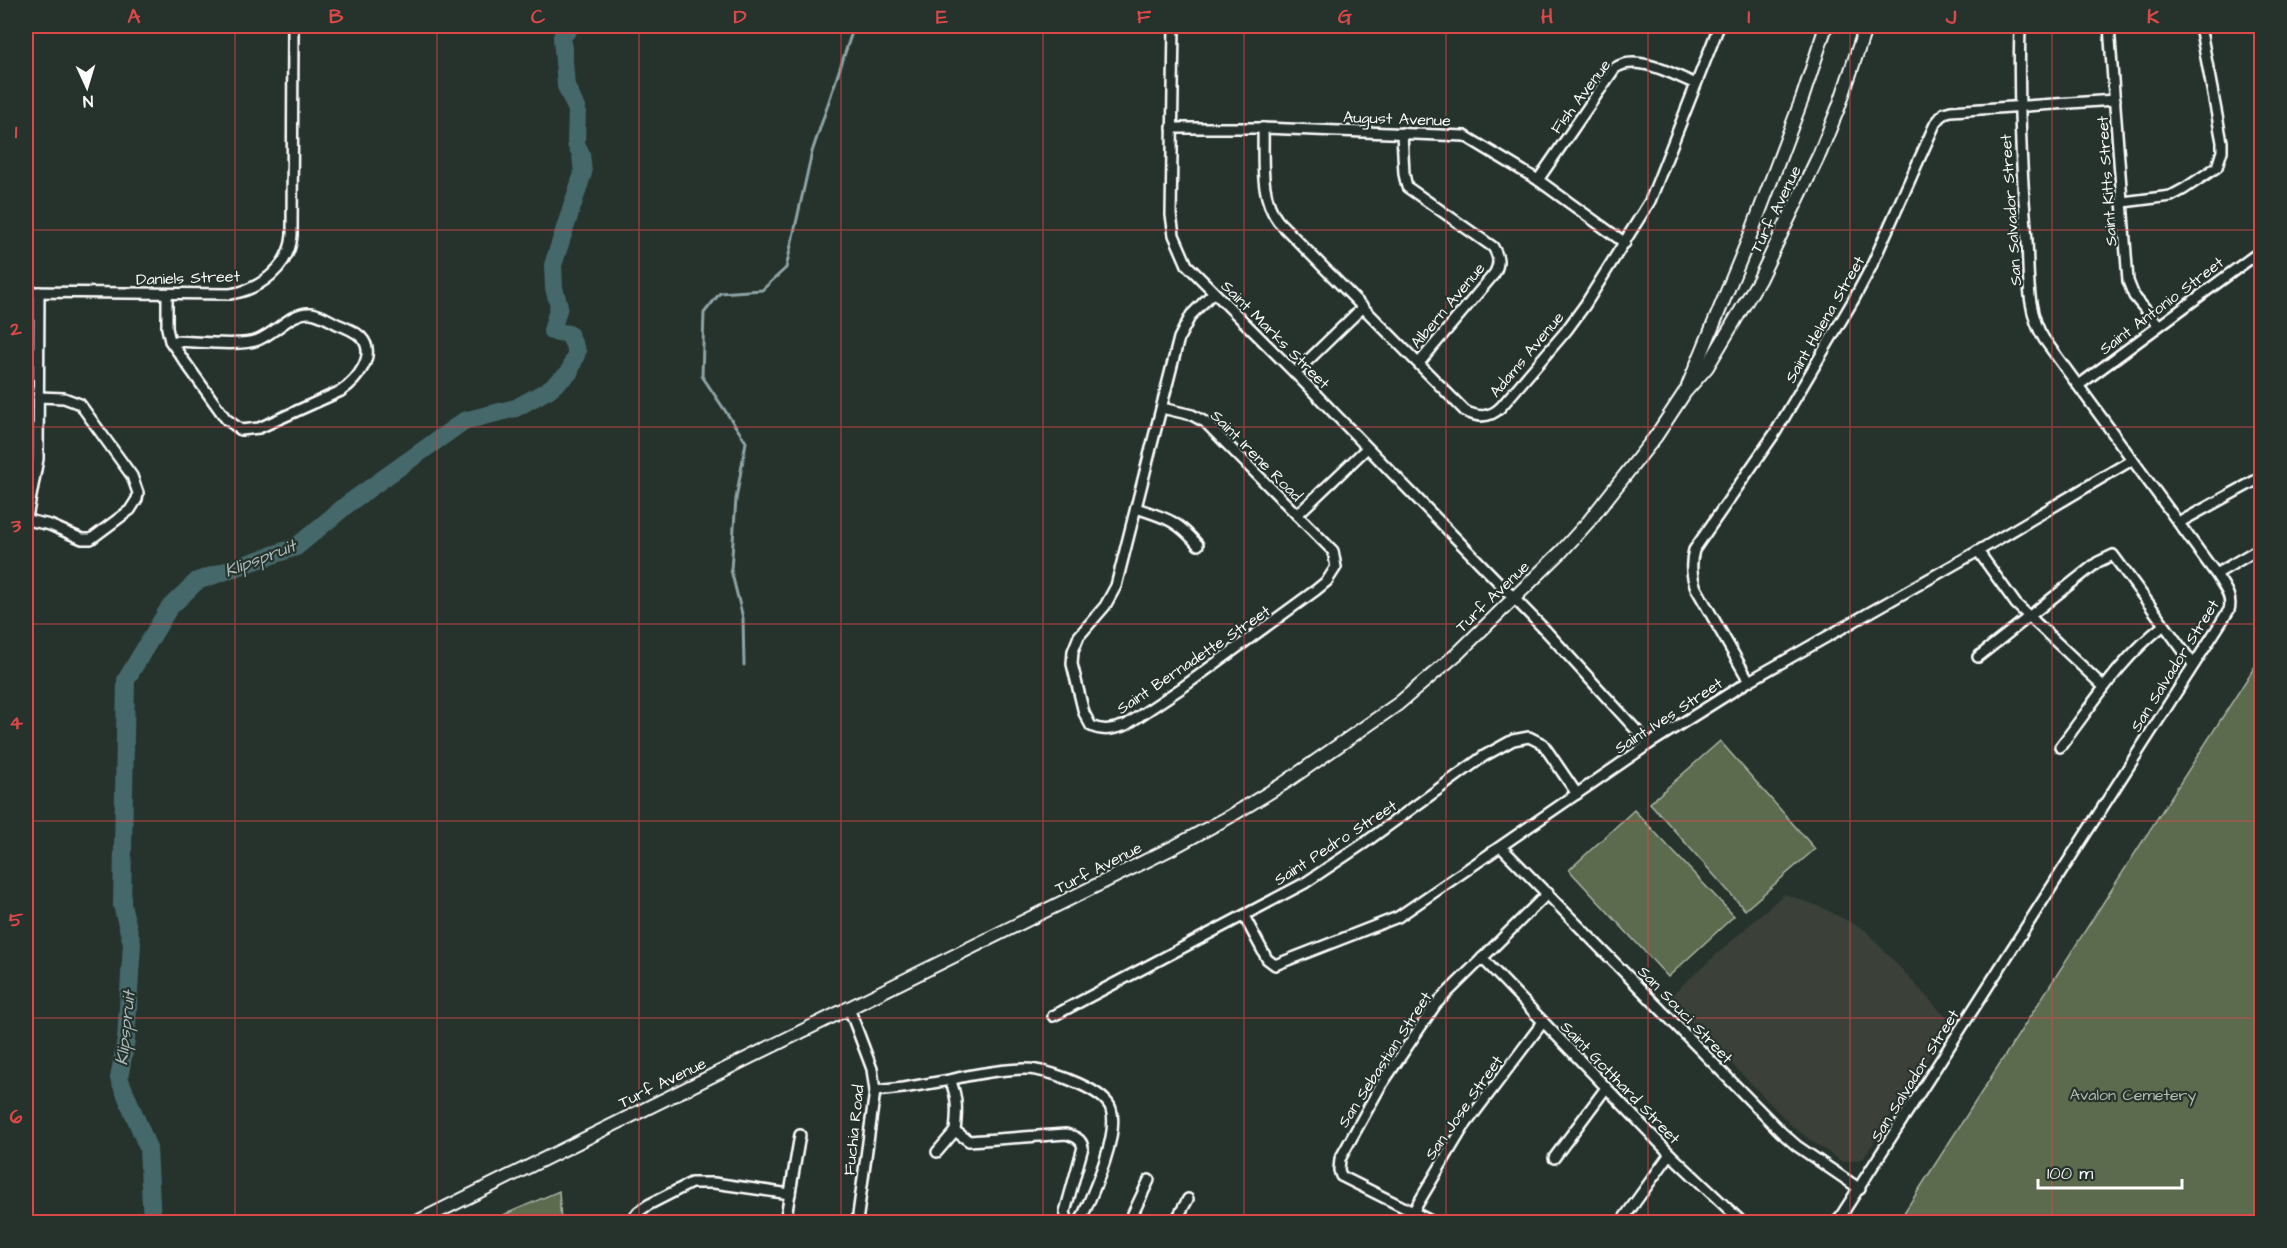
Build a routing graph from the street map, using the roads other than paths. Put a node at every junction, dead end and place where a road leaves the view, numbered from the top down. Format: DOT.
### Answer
graph roads {
  1 [pos="292,26"];
  2 [pos="1174,26"];
  3 [pos="1719,26"];
  4 [pos="1826,26"];
  5 [pos="1866,26"];
  6 [pos="2020,26"];
  7 [pos="2109,26"];
  8 [pos="2200,26"];
  9 [pos="1696,84"];
  10 [pos="2115,100"];
  11 [pos="2019,105"];
  12 [pos="1172,128"];
  13 [pos="1263,128"];
  14 [pos="1402,134"];
  15 [pos="1538,180"];
  16 [pos="2122,202"];
  17 [pos="1625,243"];
  18 [pos="2262,250"];
  19 [pos="26,292"];
  20 [pos="39,292"];
  21 [pos="1213,292"];
  22 [pos="167,294"];
  23 [pos="1362,308"];
  24 [pos="2158,325"];
  25 [pos="170,341"];
  26 [pos="1419,363"];
  27 [pos="1295,373"];
  28 [pos="2079,385"];
  29 [pos="1685,392"];
  30 [pos="38,397"];
  31 [pos="1162,408"];
  32 [pos="1367,448"];
  33 [pos="2133,460"];
  34 [pos="2262,477"];
  35 [pos="1136,508"];
  36 [pos="1297,515"];
  37 [pos="26,522"];
  38 [pos="2180,522"];
  39 [pos="1198,545"];
  40 [pos="2262,547"];
  41 [pos="1978,551"];
  42 [pos="2216,574"];
  43 [pos="1514,598"];
  44 [pos="2030,616"];
  45 [pos="2164,625"];
  46 [pos="1978,657"];
  47 [pos="2193,664"];
  48 [pos="1749,681"];
  49 [pos="2104,687"];
  50 [pos="1649,744"];
  51 [pos="2060,747"];
  52 [pos="1577,794"];
  53 [pos="1502,847"];
  54 [pos="1548,893"];
  55 [pos="1244,916"];
  56 [pos="1482,958"];
  57 [pos="849,1008"];
  58 [pos="1053,1016"];
  59 [pos="1543,1022"];
  60 [pos="950,1080"];
  61 [pos="1606,1088"];
  62 [pos="875,1091"];
  63 [pos="955,1131"];
  64 [pos="800,1135"];
  65 [pos="937,1152"];
  66 [pos="1670,1154"];
  67 [pos="1554,1158"];
  68 [pos="1149,1180"];
  69 [pos="1860,1189"];
  70 [pos="790,1194"];
  71 [pos="1188,1199"];
  72 [pos="1413,1212"];
  73 [pos="417,1222"];
  74 [pos="630,1222"];
  75 [pos="785,1222"];
  76 [pos="856,1222"];
  77 [pos="1068,1222"];
  78 [pos="1080,1222"];
  79 [pos="1128,1222"];
  80 [pos="1175,1222"];
  81 [pos="1433,1222"];
  82 [pos="1621,1222"];
  83 [pos="1742,1222"];
  84 [pos="1838,1222"];
  1 -- 22 [label="street, Daniels Street"];
  2 -- 12 [label="street, Saint Marks Street"];
  3 -- 9 [label="street, Adams Avenue"];
  4 -- 29 [label="main road, Turf Avenue"];
  5 -- 29 [label="main road, Turf Avenue"];
  6 -- 11 [label="street, San Salvador Street"];
  7 -- 10 [label="street, Saint Kitts Street"];
  8 -- 16 [label="street"];
  9 -- 15 [label="street, Fish Avenue"];
  9 -- 17 [label="street, Adams Avenue"];
  10 -- 11 [label="street, Saint Helena Street"];
  10 -- 16 [label="street, Saint Kitts Street"];
  11 -- 28 [label="street, San Salvador Street"];
  11 -- 48 [label="street, Saint Helena Street"];
  12 -- 13 [label="street, August Avenue"];
  12 -- 21 [label="street, Saint Marks Street"];
  13 -- 14 [label="street, August Avenue"];
  13 -- 23 [label="street, Adams Avenue"];
  14 -- 15 [label="street, August Avenue"];
  14 -- 26 [label="street, Albern Avenue"];
  15 -- 17 [label="street, August Avenue"];
  16 -- 24 [label="street, Saint Kitts Street"];
  17 -- 26 [label="street, Adams Avenue"];
  18 -- 24 [label="street, Saint Antonio Street"];
  19 -- 20 [label="street, Daniels Street"];
  20 -- 22 [label="street, Daniels Street"];
  20 -- 30 [label="street"];
  21 -- 27 [label="street, Saint Marks Street"];
  21 -- 31 [label="street, Saint Bernadette Street"];
  22 -- 25 [label="street"];
  23 -- 26 [label="street, Adams Avenue"];
  23 -- 27 [label="street"];
  24 -- 28 [label="street, Saint Antonio Street"];
  25 -- 25 [label="street"];
  27 -- 32 [label="street, Saint Marks Street"];
  28 -- 33 [label="street, San Salvador Street"];
  29 -- 43 [label="main road, Turf Avenue"];
  30 -- 37 [label="street"];
  30 -- 37 [label="street"];
  31 -- 35 [label="street, Saint Bernadette Street"];
  31 -- 36 [label="street, Saint Irene Road"];
  32 -- 36 [label="street"];
  32 -- 43 [label="street, Saint Marks Street"];
  33 -- 38 [label="street, San Salvador Street"];
  33 -- 41 [label="street, Saint Ives Street"];
  34 -- 38 [label="street"];
  35 -- 36 [label="street, Saint Bernadette Street"];
  35 -- 39 [label="street"];
  38 -- 42 [label="street, San Salvador Street"];
  40 -- 42 [label="street"];
  41 -- 44 [label="street"];
  41 -- 48 [label="street, Saint Ives Street"];
  42 -- 47 [label="street, San Salvador Street"];
  43 -- 50 [label="street, Saint Marks Street"];
  43 -- 57 [label="main road, Turf Avenue"];
  44 -- 45 [label="street"];
  44 -- 46 [label="street"];
  44 -- 49 [label="street"];
  45 -- 47 [label="street"];
  45 -- 49 [label="street"];
  47 -- 69 [label="street, San Salvador Street"];
  48 -- 50 [label="street, Saint Ives Street"];
  49 -- 51 [label="street"];
  50 -- 52 [label="street, Saint Ives Street"];
  52 -- 53 [label="street, Saint Ives Street"];
  52 -- 55 [label="street, Saint Pedro Street"];
  53 -- 54 [label="street, San Souci Street"];
  53 -- 55 [label="street, Saint Ives Street"];
  54 -- 56 [label="street, San Sebastian Street"];
  54 -- 69 [label="street, San Souci Street"];
  55 -- 58 [label="street, Saint Pedro Street"];
  56 -- 59 [label="street, Saint Gotthard Street"];
  56 -- 72 [label="street, San Sebastian Street"];
  57 -- 62 [label="street, Fuchia Road"];
  57 -- 73 [label="main road, Turf Avenue"];
  59 -- 61 [label="street, Saint Gotthard Street"];
  59 -- 72 [label="street, San Jose Street"];
  60 -- 62 [label="street"];
  60 -- 63 [label="street"];
  60 -- 78 [label="street"];
  61 -- 66 [label="street, Saint Gotthard Street"];
  61 -- 67 [label="street"];
  62 -- 76 [label="street, Fuchia Road"];
  63 -- 65 [label="street"];
  63 -- 77 [label="street"];
  64 -- 70 [label="street"];
  66 -- 82 [label="street"];
  66 -- 83 [label="street, Saint Gotthard Street"];
  68 -- 79 [label="street"];
  69 -- 84 [label="street, San Salvador Street"];
  70 -- 74 [label="street"];
  70 -- 75 [label="street"];
  71 -- 80 [label="street"];
  72 -- 81 [label="street"];
}
